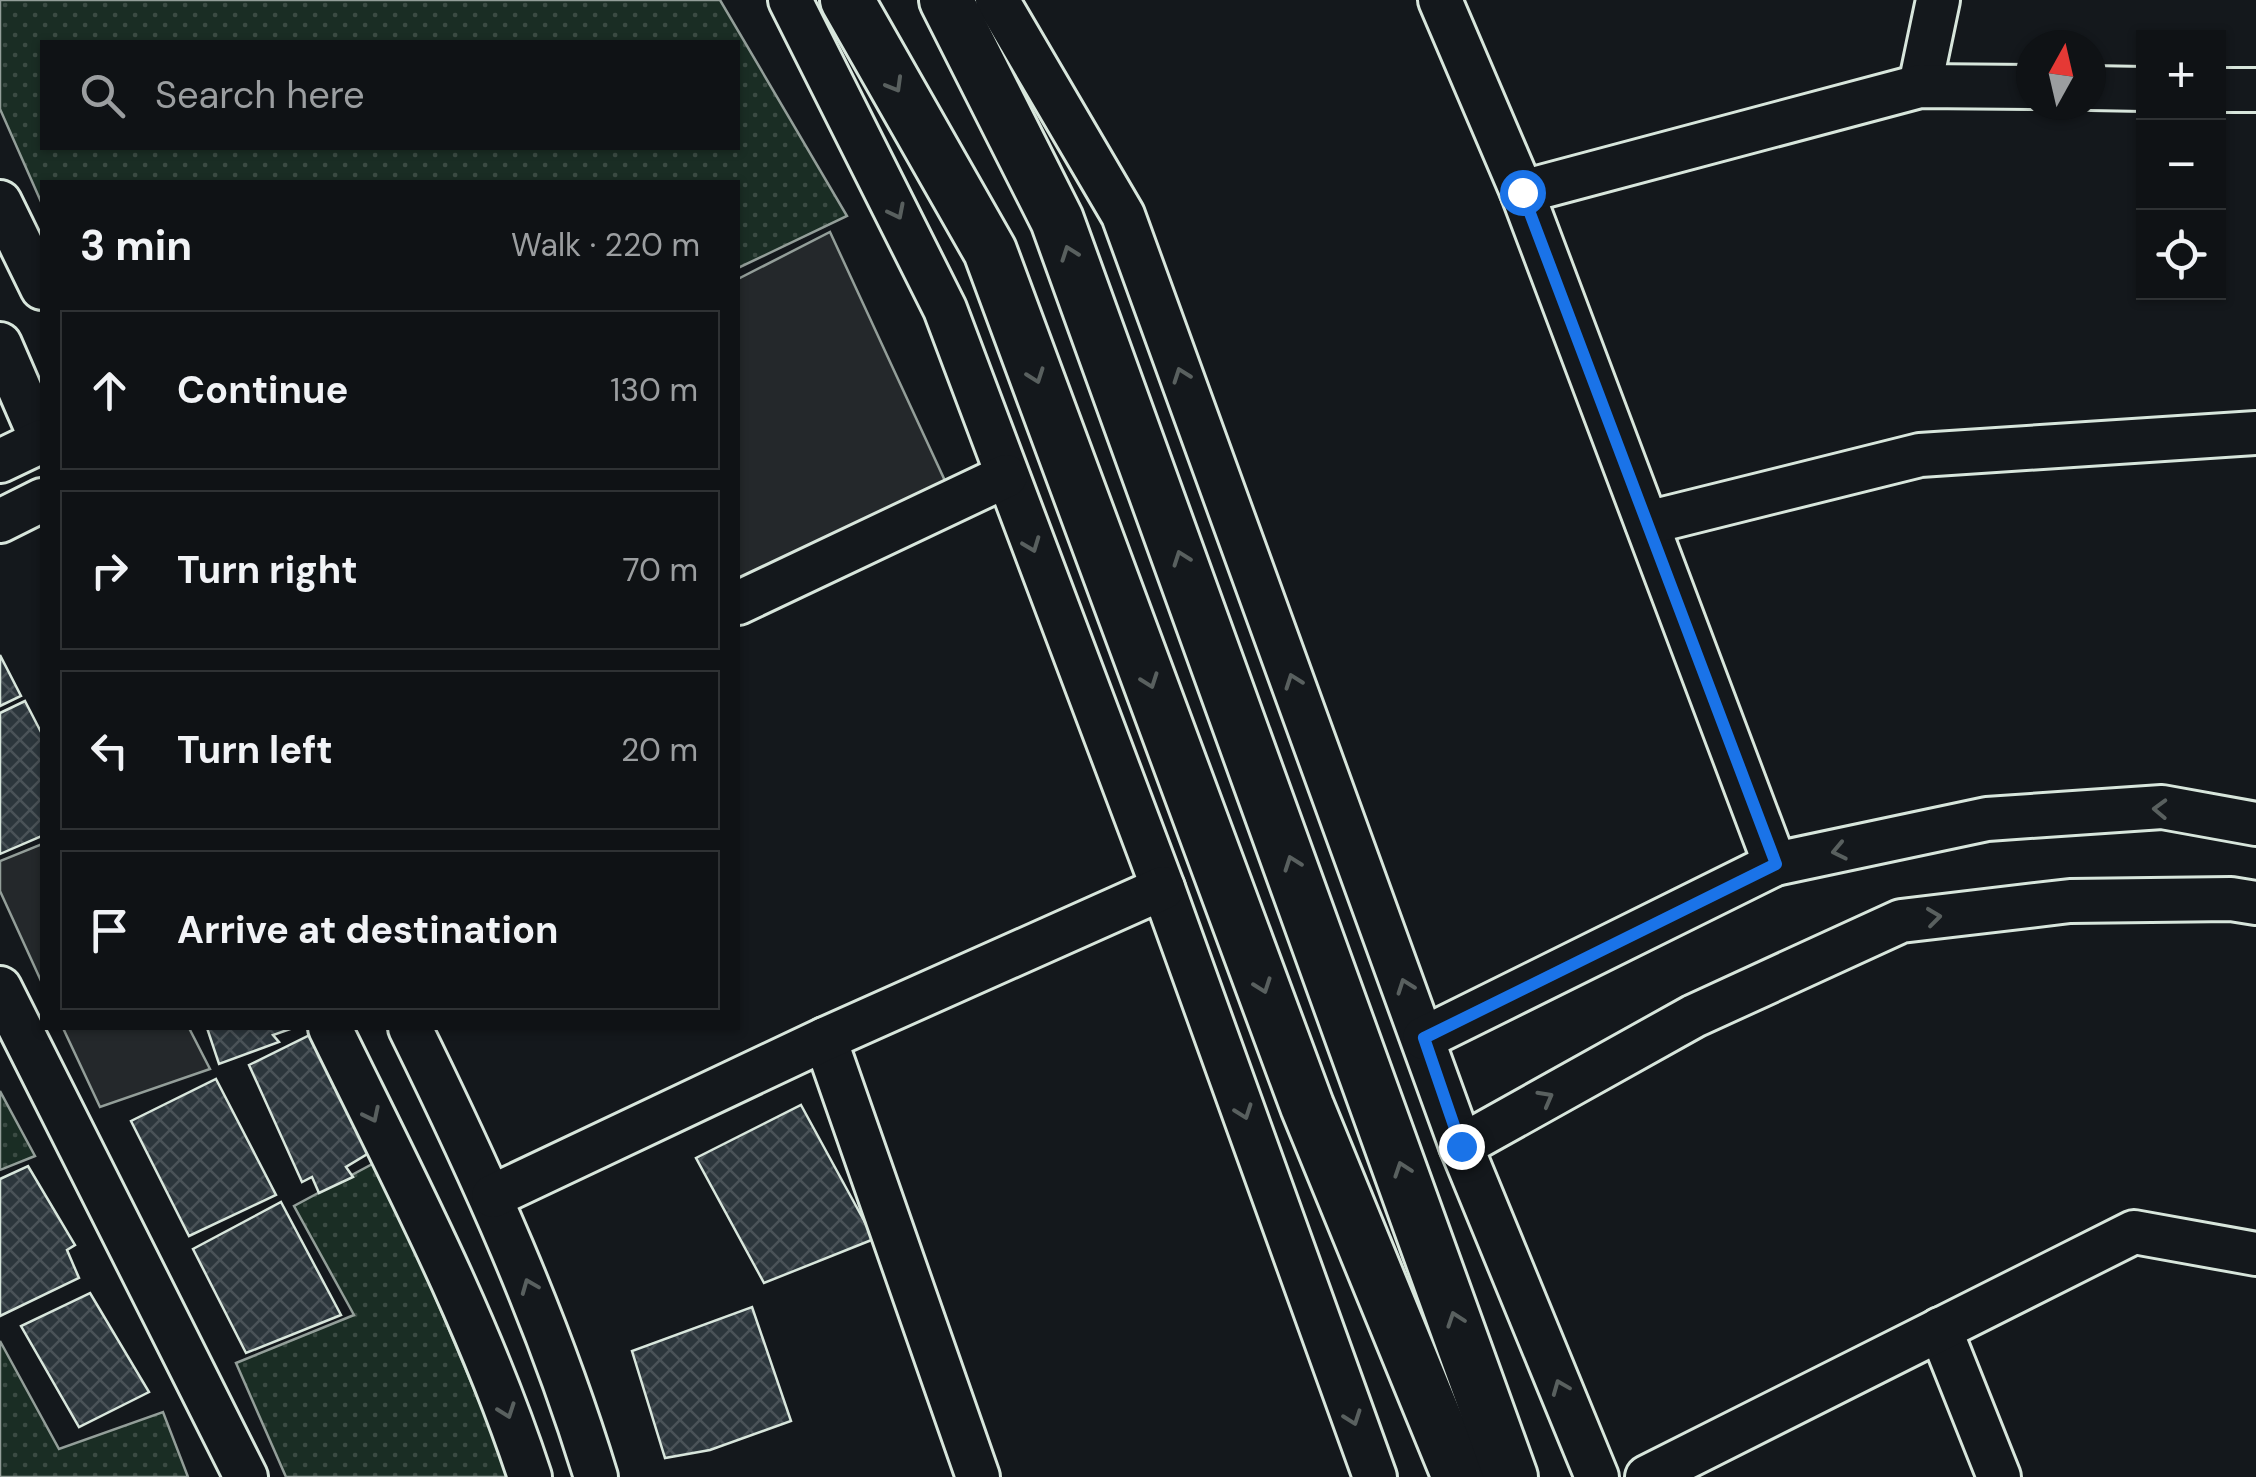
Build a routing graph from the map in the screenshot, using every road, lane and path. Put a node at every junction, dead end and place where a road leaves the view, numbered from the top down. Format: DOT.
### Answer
graph roads {
  1 [pos="790,0"];
  2 [pos="847,0"];
  3 [pos="946,0"];
  4 [pos="996,0"];
  5 [pos="1440,0"];
  6 [pos="1938,0"];
  7 [pos="1920,86"];
  8 [pos="2016,88"];
  9 [pos="2106,88"];
  10 [pos="2136,89"];
  11 [pos="2226,90"];
  12 [pos="2256,90"];
  13 [pos="1522,192"];
  14 [pos="0,202"];
  15 [pos="40,284"];
  16 [pos="0,344"];
  17 [pos="2256,433"];
  18 [pos="40,436"];
  19 [pos="40,442"];
  20 [pos="0,462"];
  21 [pos="1006,476"];
  22 [pos="40,501"];
  23 [pos="0,521"];
  24 [pos="1646,522"];
  25 [pos="740,602"];
  26 [pos="2256,824"];
  27 [pos="1776,864"];
  28 [pos="1163,888"];
  29 [pos="2256,902"];
  30 [pos="0,988"];
  31 [pos="331,1030"];
  32 [pos="411,1030"];
  33 [pos="1424,1038"];
  34 [pos="825,1039"];
  35 [pos="1461,1146"];
  36 [pos="493,1196"];
  37 [pos="2256,1254"];
  38 [pos="1940,1329"];
  39 [pos="246,1477"];
  40 [pos="530,1477"];
  41 [pos="596,1477"];
  42 [pos="978,1477"];
  43 [pos="1375,1477"];
  44 [pos="1459,1477"];
  45 [pos="1511,1477"];
  46 [pos="1597,1477"];
  47 [pos="1647,1477"];
  48 [pos="1999,1477"];
  1 -- 21 [label="street, one-way"];
  2 -- 44 [label="main road, one-way"];
  45 -- 3 [label="main road, one-way"];
  33 -- 4 [label="street, one-way"];
  5 -- 13 [label="street"];
  6 -- 7 [label="street"];
  7 -- 8 [label="street"];
  7 -- 13 [label="street"];
  9 -- 10 [label="street"];
  11 -- 12 [label="street"];
  13 -- 24 [label="street"];
  14 -- 15 [label="street"];
  16 -- 18 [label="street"];
  17 -- 24 [label="street"];
  19 -- 20 [label="street"];
  21 -- 25 [label="street"];
  21 -- 28 [label="street, one-way"];
  22 -- 23 [label="street"];
  24 -- 27 [label="street"];
  26 -- 27 [label="street, one-way"];
  27 -- 33 [label="street"];
  28 -- 34 [label="street"];
  28 -- 43 [label="street, one-way"];
  35 -- 29 [label="street, one-way"];
  30 -- 39 [label="street"];
  31 -- 40 [label="street, one-way"];
  32 -- 36 [label="street"];
  33 -- 35 [label="street"];
  34 -- 36 [label="street"];
  34 -- 42 [label="street"];
  46 -- 35 [label="street, one-way"];
  41 -- 36 [label="street, one-way"];
  37 -- 38 [label="street"];
  38 -- 47 [label="street"];
  38 -- 48 [label="street"];
}
